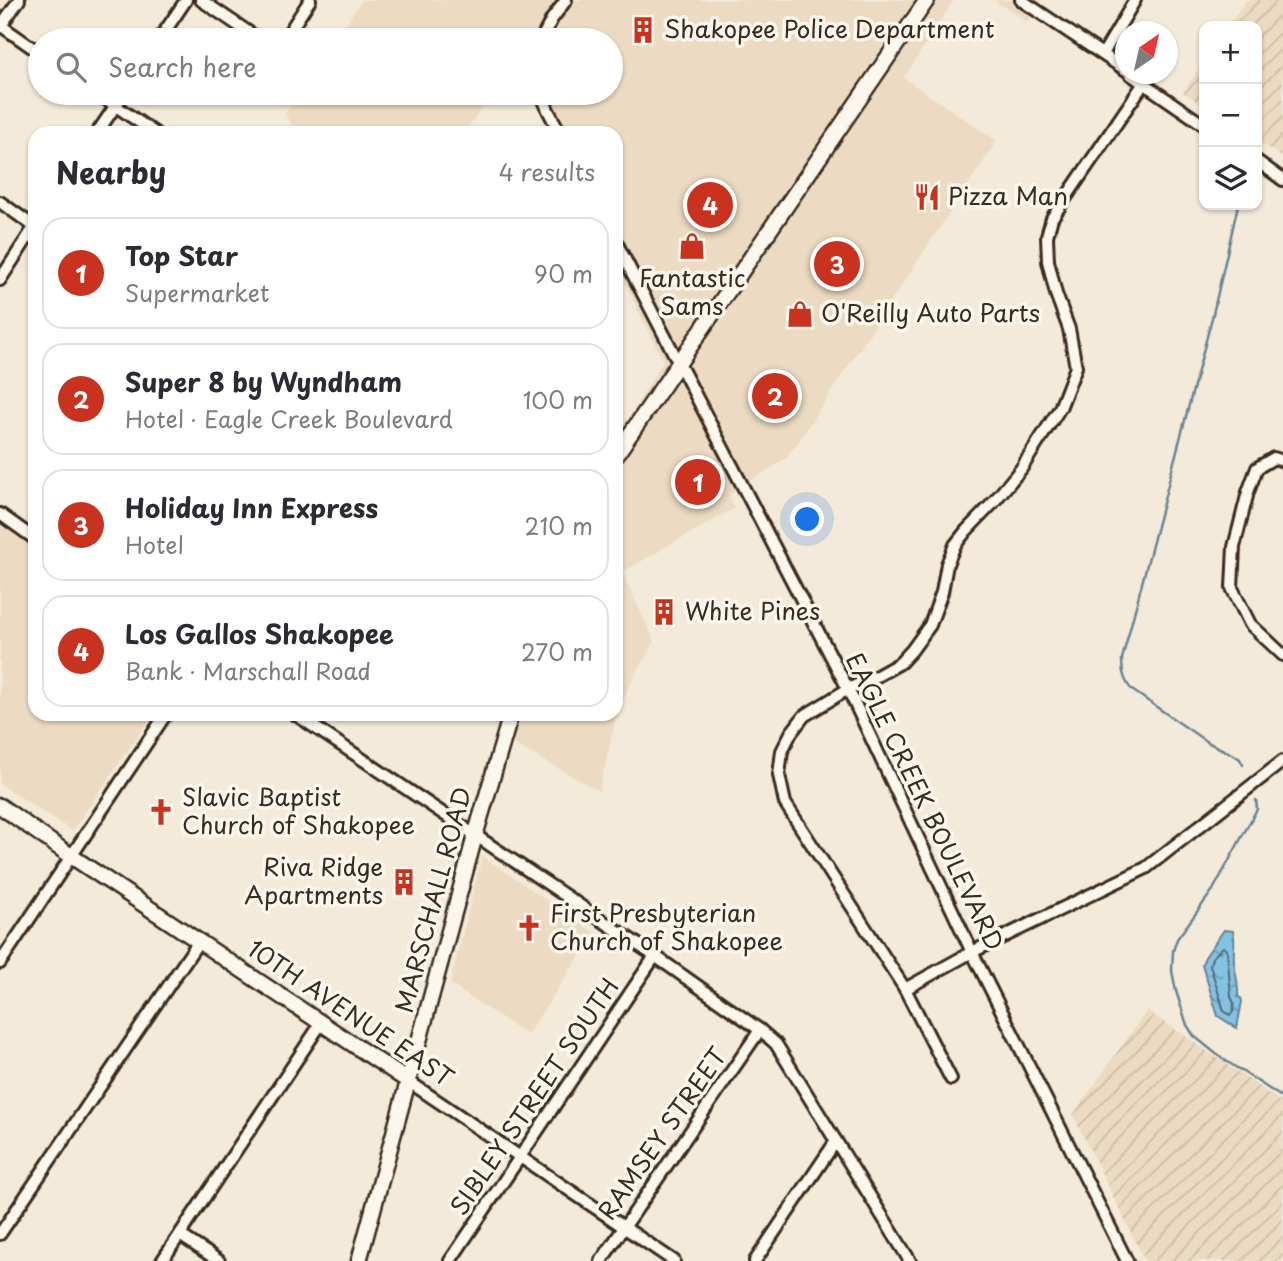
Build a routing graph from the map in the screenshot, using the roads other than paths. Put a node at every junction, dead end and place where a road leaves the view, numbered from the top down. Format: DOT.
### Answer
graph roads {
  1 [pos="19,0"];
  2 [pos="186,0"];
  3 [pos="201,0"];
  4 [pos="310,0"];
  5 [pos="566,0"];
  6 [pos="927,0"];
  7 [pos="1021,0"];
  8 [pos="1135,0"];
  9 [pos="0,26"];
  10 [pos="167,28"];
  11 [pos="242,28"];
  12 [pos="292,28"];
  13 [pos="547,28"];
  14 [pos="28,45"];
  15 [pos="1103,54"];
  16 [pos="1115,63"];
  17 [pos="1143,84"];
  18 [pos="1145,84"];
  19 [pos="546,105"];
  20 [pos="115,106"];
  21 [pos="1199,122"];
  22 [pos="102,126"];
  23 [pos="145,126"];
  24 [pos="556,126"];
  25 [pos="1262,165"];
  26 [pos="1283,180"];
  27 [pos="0,202"];
  28 [pos="28,222"];
  29 [pos="28,238"];
  30 [pos="623,255"];
  31 [pos="0,280"];
  32 [pos="679,362"];
  33 [pos="623,445"];
  34 [pos="1283,460"];
  35 [pos="0,514"];
  36 [pos="28,534"];
  37 [pos="1283,655"];
  38 [pos="848,689"];
  39 [pos="161,721"];
  40 [pos="305,721"];
  41 [pos="509,721"];
  42 [pos="1283,761"];
  43 [pos="0,806"];
  44 [pos="475,836"];
  45 [pos="71,856"];
  46 [pos="199,941"];
  47 [pos="972,952"];
  48 [pos="655,956"];
  49 [pos="0,963"];
  50 [pos="905,989"];
  51 [pos="322,1022"];
  52 [pos="760,1030"];
  53 [pos="951,1079"];
  54 [pos="408,1081"];
  55 [pos="836,1140"];
  56 [pos="520,1157"];
  57 [pos="624,1227"];
  58 [pos="0,1234"];
  59 [pos="180,1235"];
  60 [pos="162,1261"];
  61 [pos="219,1261"];
  62 [pos="359,1261"];
  63 [pos="450,1261"];
  64 [pos="601,1261"];
  65 [pos="674,1261"];
  66 [pos="755,1261"];
  67 [pos="910,1261"];
  68 [pos="1127,1261"];
  1 -- 9 [label="street"];
  2 -- 10 [label="street"];
  3 -- 11 [label="street"];
  4 -- 12 [label="street"];
  5 -- 13 [label="street"];
  6 -- 32 [label="main road"];
  7 -- 15 [label="street"];
  8 -- 15 [label="street"];
  9 -- 14 [label="street"];
  15 -- 16 [label="street"];
  17 -- 38 [label="street"];
  18 -- 21 [label="street"];
  19 -- 24 [label="street"];
  20 -- 22 [label="street"];
  20 -- 23 [label="street"];
  25 -- 26 [label="street"];
  27 -- 28 [label="street"];
  29 -- 31 [label="street"];
  30 -- 32 [label="street, EAGLE CREEK BOULEVARD"];
  32 -- 33 [label="main road"];
  32 -- 38 [label="street, EAGLE CREEK BOULEVARD"];
  34 -- 37 [label="street"];
  35 -- 36 [label="street"];
  38 -- 47 [label="street, EAGLE CREEK BOULEVARD"];
  38 -- 50 [label="street"];
  39 -- 45 [label="street"];
  40 -- 44 [label="street"];
  41 -- 44 [label="main road, MARSCHALL ROAD"];
  42 -- 47 [label="street"];
  43 -- 45 [label="main road, 10TH AVENUE EAST"];
  44 -- 48 [label="street"];
  44 -- 54 [label="main road, MARSCHALL ROAD"];
  45 -- 46 [label="main road, 10TH AVENUE EAST"];
  45 -- 49 [label="street"];
  46 -- 51 [label="main road, 10TH AVENUE EAST"];
  46 -- 58 [label="street"];
  47 -- 50 [label="street"];
  47 -- 68 [label="street, EAGLE CREEK BOULEVARD"];
  48 -- 52 [label="street"];
  48 -- 56 [label="street, SIBLEY STREET SOUTH"];
  50 -- 53 [label="street"];
  51 -- 54 [label="main road, 10TH AVENUE EAST"];
  51 -- 59 [label="street"];
  52 -- 55 [label="street"];
  52 -- 57 [label="street, RAMSEY STREET"];
  54 -- 56 [label="street, 10TH AVENUE EAST"];
  54 -- 62 [label="main road, MARSCHALL ROAD"];
  55 -- 66 [label="street"];
  55 -- 67 [label="street"];
  56 -- 57 [label="street, 10TH AVENUE EAST"];
  56 -- 63 [label="street, SIBLEY STREET SOUTH"];
  57 -- 64 [label="street, RAMSEY STREET"];
  57 -- 65 [label="street, 10TH AVENUE EAST"];
  59 -- 60 [label="street"];
  59 -- 61 [label="street"];
}
